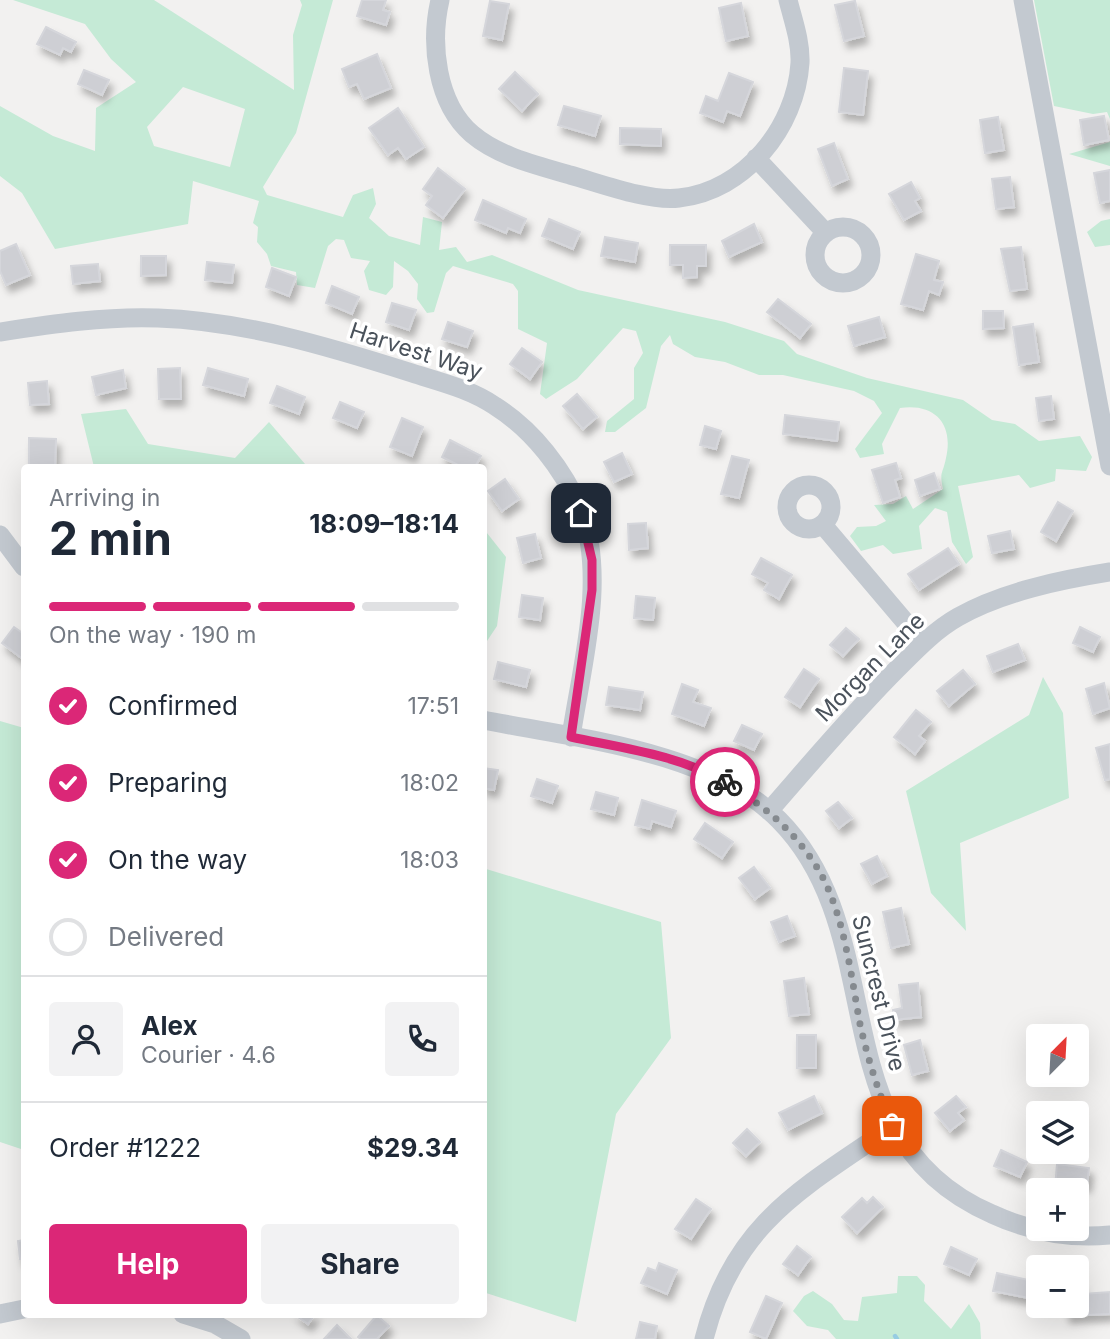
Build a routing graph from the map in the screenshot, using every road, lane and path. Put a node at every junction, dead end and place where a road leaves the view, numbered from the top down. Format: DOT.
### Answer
graph roads {
  1 [pos="440,0"];
  2 [pos="788,0"];
  3 [pos="1023,0"];
  4 [pos="757,158"];
  5 [pos="826,233"];
  6 [pos="0,332"];
  7 [pos="1110,466"];
  8 [pos="823,525"];
  9 [pos="0,535"];
  10 [pos="21,563"];
  11 [pos="1110,572"];
  12 [pos="923,643"];
  13 [pos="487,721"];
  14 [pos="571,737"];
  15 [pos="769,811"];
  16 [pos="892,1126"];
  17 [pos="1110,1235"];
  18 [pos="21,1310"];
  19 [pos="0,1314"];
  20 [pos="196,1318"];
  21 [pos="241,1339"];
  22 [pos="704,1339"];
  1 -- 4 [label="street"];
  2 -- 4 [label="street"];
  3 -- 7 [label="street"];
  4 -- 5 [label="street"];
  6 -- 14 [label="street, Harvest Way"];
  8 -- 12 [label="street"];
  9 -- 10 [label="street"];
  11 -- 12 [label="street, Morgan Lane"];
  12 -- 15 [label="street, Morgan Lane"];
  13 -- 14 [label="street, Suncrest Drive"];
  14 -- 15 [label="street, Suncrest Drive"];
  15 -- 16 [label="street, Suncrest Drive"];
  16 -- 17 [label="street, Suncrest Drive"];
  16 -- 22 [label="street"];
  18 -- 19 [label="street"];
  20 -- 21 [label="street"];
}
